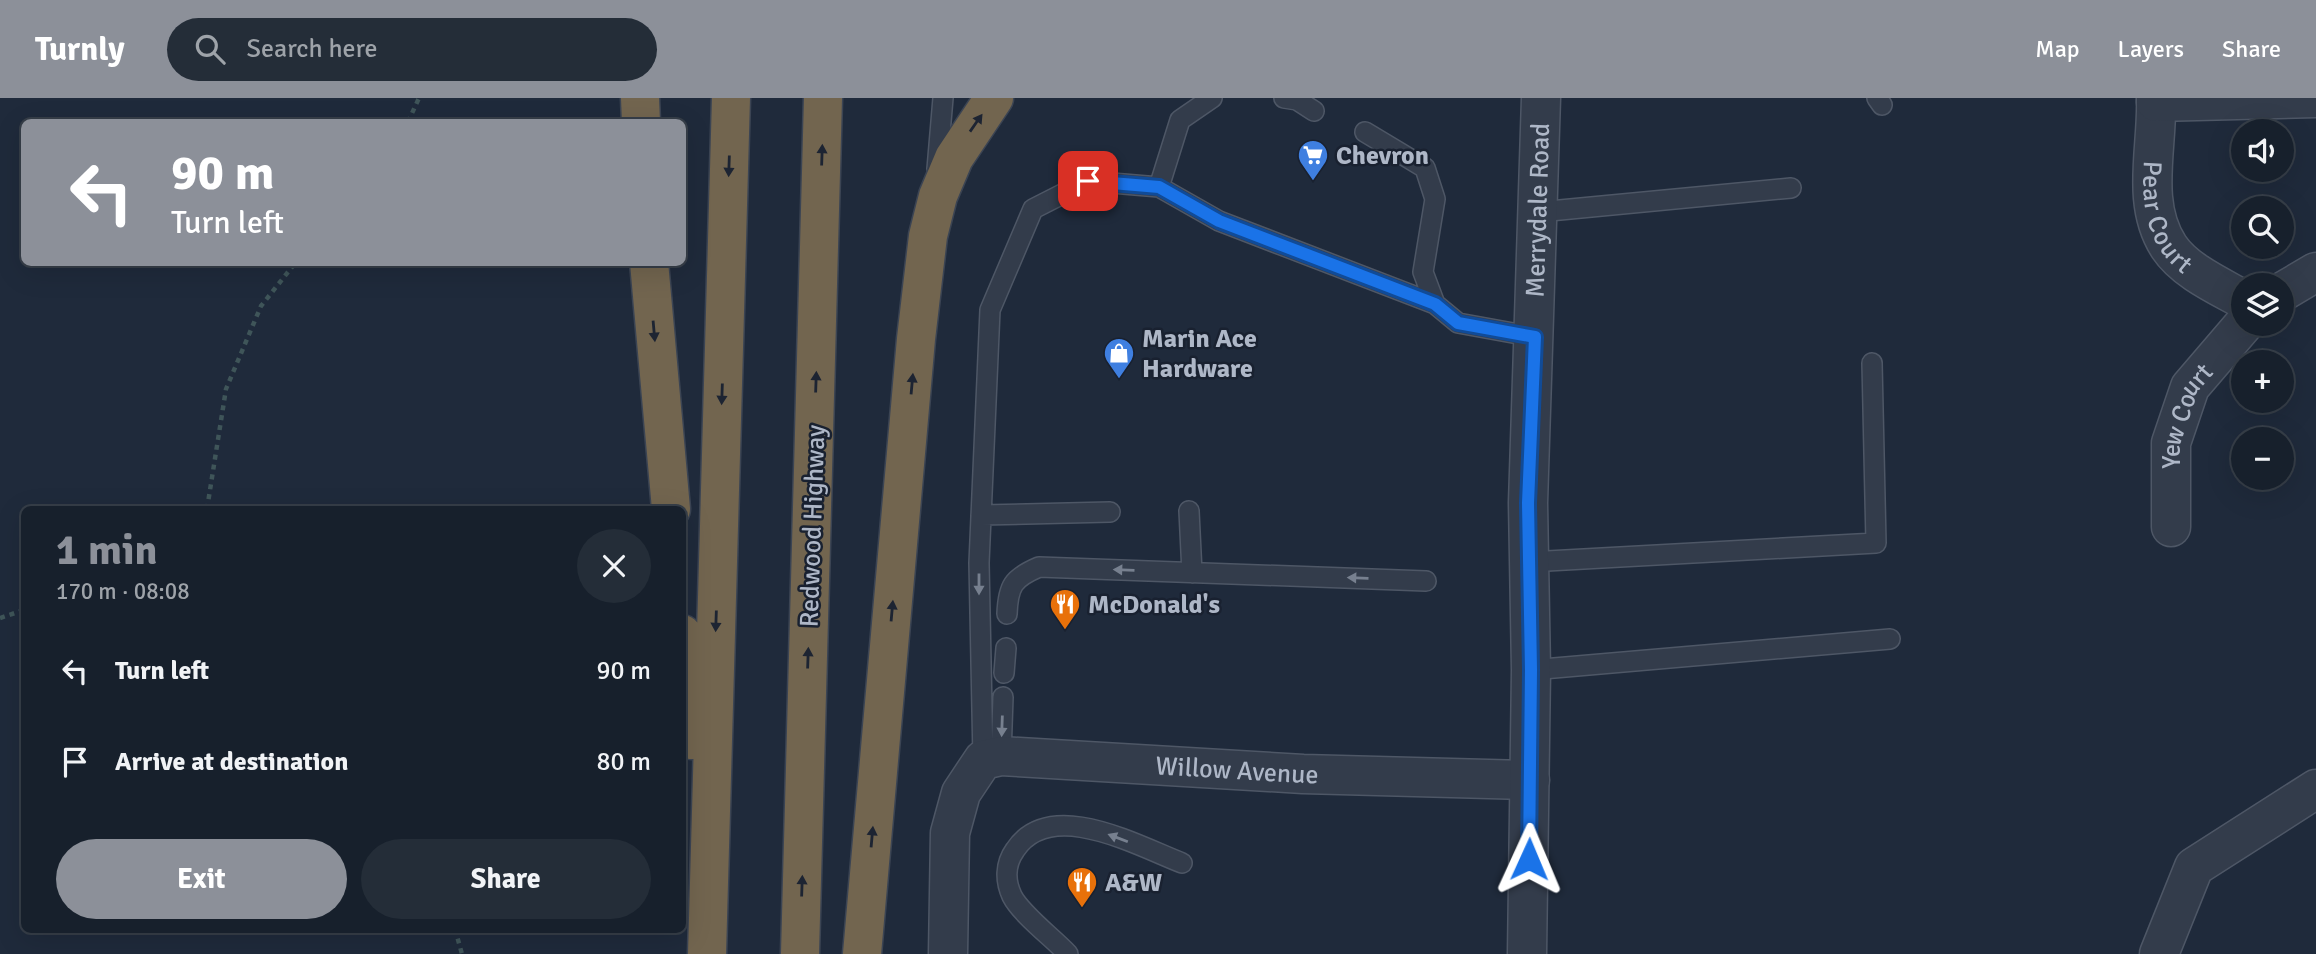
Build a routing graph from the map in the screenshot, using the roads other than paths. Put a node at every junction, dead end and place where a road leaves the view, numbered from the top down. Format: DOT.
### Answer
graph roads {
  1 [pos="640,98"];
  2 [pos="731,98"];
  3 [pos="823,98"];
  4 [pos="943,98"];
  5 [pos="994,98"];
  6 [pos="1212,98"];
  7 [pos="1284,98"];
  8 [pos="1541,98"];
  9 [pos="2316,98"];
  10 [pos="2156,100"];
  11 [pos="1314,111"];
  12 [pos="641,119"];
  13 [pos="1365,132"];
  14 [pos="1159,187"];
  15 [pos="1791,188"];
  16 [pos="1539,212"];
  17 [pos="926,254"];
  18 [pos="649,266"];
  19 [pos="2316,272"];
  20 [pos="2294,285"];
  21 [pos="2231,292"];
  22 [pos="1435,304"];
  23 [pos="2234,336"];
  24 [pos="1535,337"];
  25 [pos="1872,363"];
  26 [pos="671,506"];
  27 [pos="1189,511"];
  28 [pos="1110,512"];
  29 [pos="981,515"];
  30 [pos="2171,527"];
  31 [pos="1529,562"];
  32 [pos="1192,573"];
  33 [pos="1426,580"];
  34 [pos="1007,614"];
  35 [pos="1890,639"];
  36 [pos="1006,648"];
  37 [pos="1531,670"];
  38 [pos="1004,673"];
  39 [pos="686,676"];
  40 [pos="1003,697"];
  41 [pos="992,758"];
  42 [pos="1530,780"];
  43 [pos="2316,789"];
  44 [pos="1182,863"];
  45 [pos="708,909"];
  46 [pos="707,954"];
  47 [pos="800,954"];
  48 [pos="862,954"];
  49 [pos="948,954"];
  50 [pos="1068,954"];
  51 [pos="1527,954"];
  52 [pos="2158,954"];
  1 -- 12 [label="highway"];
  2 -- 45 [label="highway, one-way"];
  47 -- 3 [label="highway, Redwood Highway, one-way"];
  4 -- 17 [label="lane"];
  17 -- 5 [label="highway, one-way"];
  6 -- 14 [label="lane"];
  7 -- 11 [label="lane"];
  8 -- 16 [label="street, Merrydale Road"];
  9 -- 10 [label="street"];
  10 -- 21 [label="street, Pear Court"];
  13 -- 22 [label="lane"];
  14 -- 22 [label="lane"];
  14 -- 29 [label="lane"];
  15 -- 16 [label="lane"];
  16 -- 24 [label="street, Merrydale Road"];
  48 -- 17 [label="highway, one-way"];
  18 -- 26 [label="highway, one-way"];
  19 -- 20 [label="street"];
  22 -- 24 [label="lane"];
  23 -- 30 [label="street, Yew Court"];
  24 -- 31 [label="street, Merrydale Road"];
  25 -- 31 [label="lane"];
  27 -- 32 [label="lane"];
  28 -- 29 [label="lane"];
  29 -- 41 [label="lane, one-way"];
  31 -- 37 [label="street, Merrydale Road"];
  33 -- 32 [label="lane, one-way"];
  32 -- 34 [label="lane, one-way"];
  35 -- 37 [label="lane"];
  36 -- 38 [label="lane"];
  37 -- 42 [label="street, Merrydale Road"];
  39 -- 45 [label="highway"];
  40 -- 41 [label="lane, one-way"];
  41 -- 42 [label="street, Willow Avenue"];
  41 -- 49 [label="street"];
  42 -- 51 [label="street, Merrydale Road"];
  43 -- 52 [label="street"];
  44 -- 50 [label="lane, one-way"];
  45 -- 46 [label="highway"];
}
